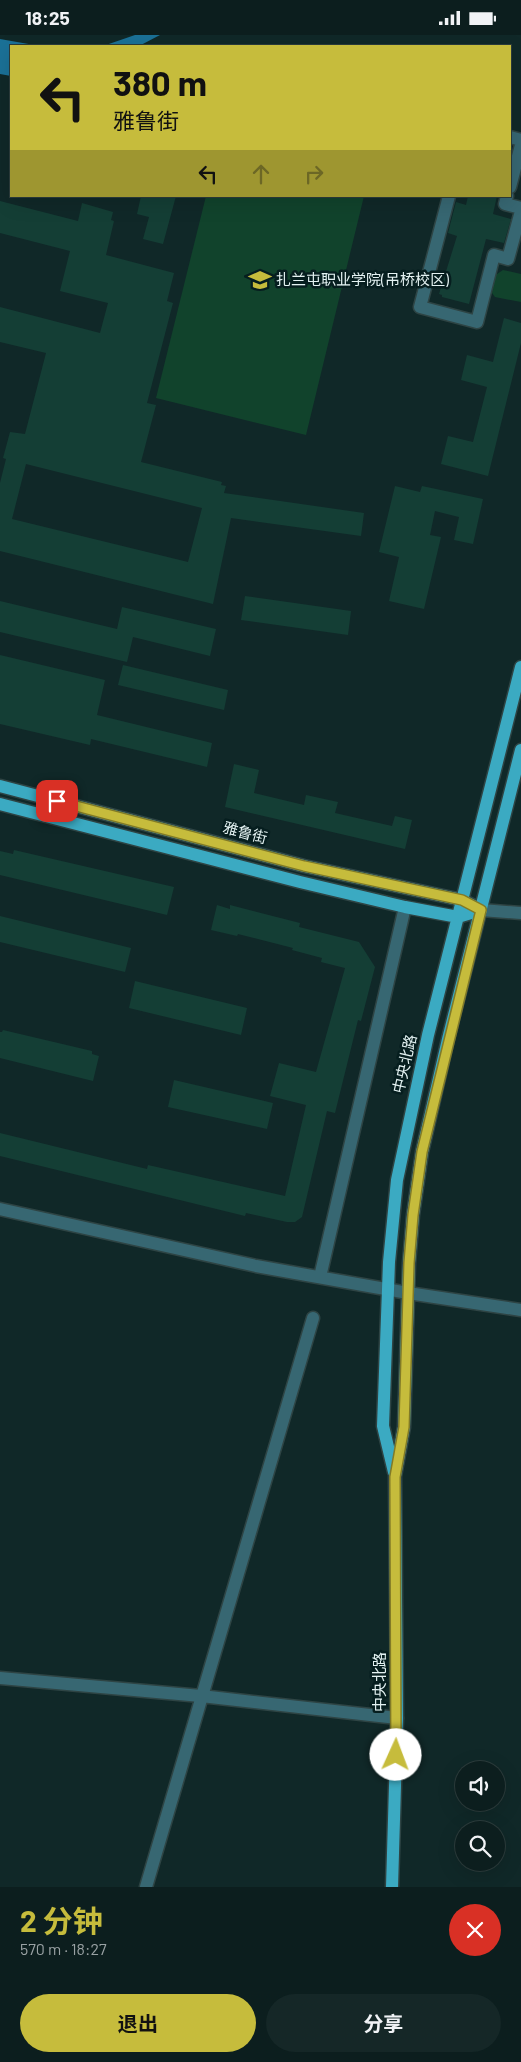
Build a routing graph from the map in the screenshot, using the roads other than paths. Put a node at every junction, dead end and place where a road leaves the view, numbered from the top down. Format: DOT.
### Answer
graph roads {
  1 [pos="521,145"];
  2 [pos="511,183"];
  3 [pos="449,197"];
  4 [pos="508,197"];
  5 [pos="521,209"];
  6 [pos="518,232"];
  7 [pos="521,667"];
  8 [pos="521,750"];
  9 [pos="0,786"];
  10 [pos="0,804"];
  11 [pos="462,900"];
  12 [pos="405,907"];
  13 [pos="481,910"];
  14 [pos="521,913"];
  15 [pos="458,917"];
  16 [pos="0,1209"];
  17 [pos="320,1277"];
  18 [pos="388,1289"];
  19 [pos="408,1293"];
  20 [pos="521,1310"];
  21 [pos="313,1318"];
  22 [pos="395,1477"];
  23 [pos="0,1678"];
  24 [pos="200,1696"];
  25 [pos="397,1717"];
  26 [pos="146,1887"];
  27 [pos="392,1887"];
  1 -- 2 [label="street"];
  3 -- 6 [label="street"];
  4 -- 5 [label="street"];
  5 -- 6 [label="street"];
  7 -- 11 [label="main road, 中央北路"];
  8 -- 13 [label="main road, 中央北路"];
  9 -- 11 [label="main road, 雅鲁街"];
  10 -- 12 [label="main road, 雅鲁街"];
  11 -- 13 [label="main road, 雅鲁街"];
  11 -- 15 [label="main road, 中央北路"];
  12 -- 15 [label="main road, 雅鲁街"];
  12 -- 17 [label="street"];
  13 -- 14 [label="street, 雅鲁街"];
  13 -- 15 [label="main road, 雅鲁街"];
  13 -- 19 [label="main road, 中央北路"];
  15 -- 18 [label="main road, 中央北路"];
  16 -- 17 [label="street"];
  17 -- 18 [label="street"];
  18 -- 19 [label="street"];
  18 -- 22 [label="main road, 中央北路"];
  19 -- 20 [label="street"];
  19 -- 22 [label="main road, 中央北路"];
  21 -- 24 [label="street"];
  22 -- 25 [label="main road, 中央北路"];
  23 -- 24 [label="street"];
  24 -- 25 [label="street"];
  24 -- 26 [label="street"];
  25 -- 27 [label="main road, 中央北路"];
}
